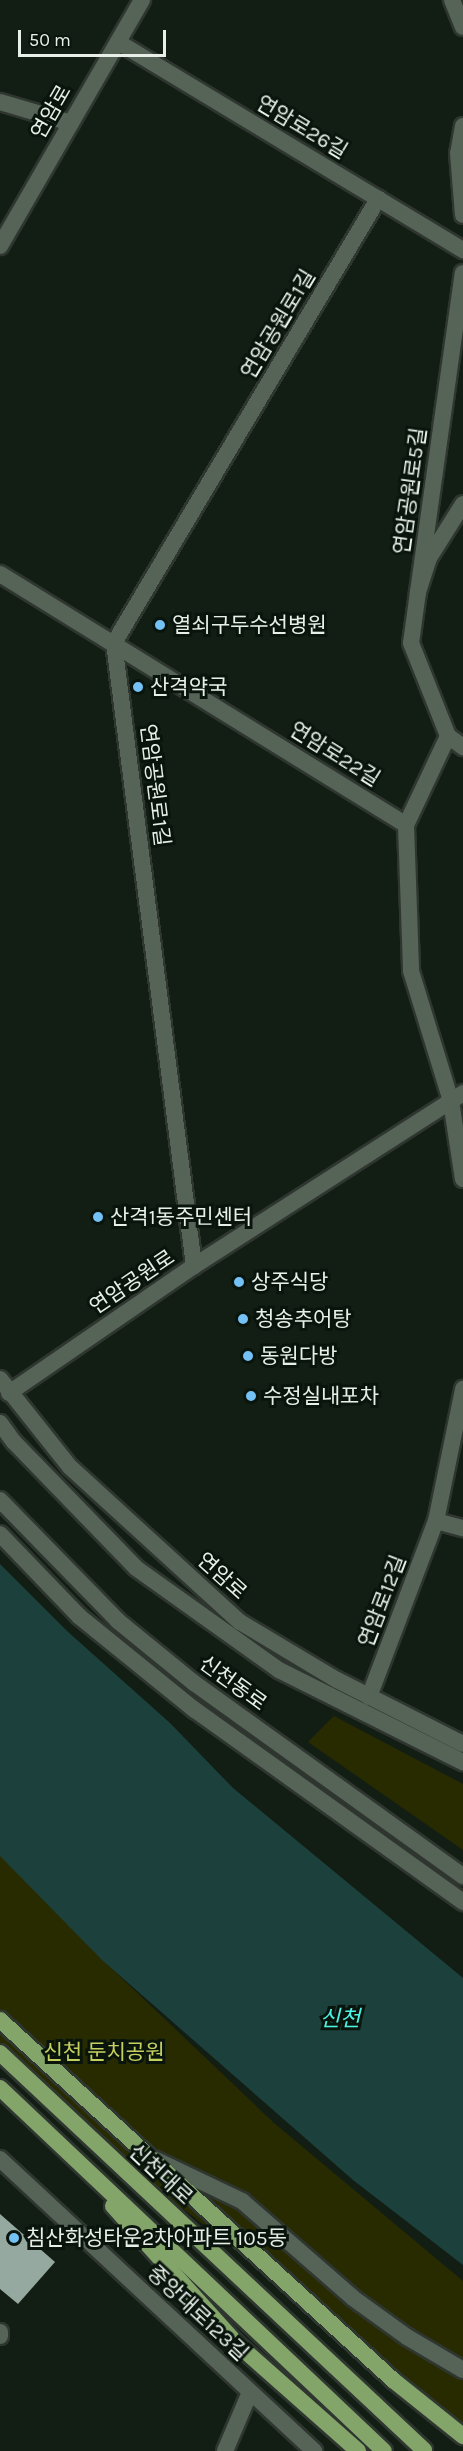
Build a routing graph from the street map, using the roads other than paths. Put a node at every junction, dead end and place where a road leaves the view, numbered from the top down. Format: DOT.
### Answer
graph roads {
  1 [pos="142,0"];
  2 [pos="452,0"];
  3 [pos="463,27"];
  4 [pos="118,42"];
  5 [pos="0,102"];
  6 [pos="71,123"];
  7 [pos="463,126"];
  8 [pos="378,199"];
  9 [pos="463,215"];
  10 [pos="0,246"];
  11 [pos="463,250"];
  12 [pos="463,273"];
  13 [pos="463,504"];
  14 [pos="0,574"];
  15 [pos="418,592"];
  16 [pos="114,643"];
  17 [pos="448,736"];
  18 [pos="463,747"];
  19 [pos="406,825"];
  20 [pos="457,1097"];
  21 [pos="463,1179"];
  22 [pos="194,1266"];
  23 [pos="4,1386"];
  24 [pos="463,1389"];
  25 [pos="0,1423"];
  26 [pos="0,1500"];
  27 [pos="436,1521"];
  28 [pos="463,1528"];
  29 [pos="0,1534"];
  30 [pos="369,1697"];
  31 [pos="463,1744"];
  32 [pos="463,1762"];
  33 [pos="463,1876"];
  34 [pos="463,1902"];
  35 [pos="0,2020"];
  36 [pos="0,2053"];
  37 [pos="0,2088"];
  38 [pos="40,2125"];
  39 [pos="152,2158"];
  40 [pos="0,2159"];
  41 [pos="463,2370"];
  42 [pos="250,2392"];
  43 [pos="463,2436"];
  44 [pos="424,2450"];
  45 [pos="225,2451"];
  46 [pos="314,2451"];
  47 [pos="358,2451"];
  48 [pos="384,2451"];
  1 -- 4 [label="street, 연암로"];
  2 -- 3 [label="street"];
  4 -- 6 [label="street, 연암로"];
  4 -- 8 [label="street, 연암로26길"];
  5 -- 6 [label="street"];
  6 -- 10 [label="street, 연암로"];
  7 -- 9 [label="street"];
  8 -- 11 [label="street, 연암로26길"];
  8 -- 16 [label="street, 연암공원로1길"];
  12 -- 15 [label="street, 연암공원로5길"];
  13 -- 15 [label="street, 연암공원로5길"];
  14 -- 16 [label="street, 연암로22길"];
  15 -- 17 [label="street, 연암공원로5길"];
  16 -- 19 [label="street, 연암로22길"];
  16 -- 22 [label="street, 연암공원로1길"];
  17 -- 18 [label="street"];
  17 -- 19 [label="street"];
  19 -- 20 [label="street"];
  20 -- 21 [label="street"];
  20 -- 22 [label="street, 연암공원로"];
  22 -- 23 [label="street, 연암공원로"];
  23 -- 30 [label="street, 연암로"];
  24 -- 27 [label="street, 연암로12길"];
  25 -- 32 [label="street, 연암로"];
  26 -- 33 [label="street, 신천동로"];
  27 -- 28 [label="street"];
  27 -- 30 [label="street, 연암로12길"];
  29 -- 34 [label="street, 신천동로"];
  30 -- 31 [label="street, 연암로"];
  35 -- 39 [label="highway"];
  36 -- 44 [label="highway, 신천대로"];
  37 -- 38 [label="highway"];
  38 -- 47 [label="highway"];
  38 -- 48 [label="highway"];
  39 -- 41 [label="street"];
  39 -- 43 [label="highway"];
  40 -- 42 [label="street, 중앙대로123길"];
  42 -- 45 [label="street"];
  42 -- 46 [label="street, 중앙대로123길"];
}
